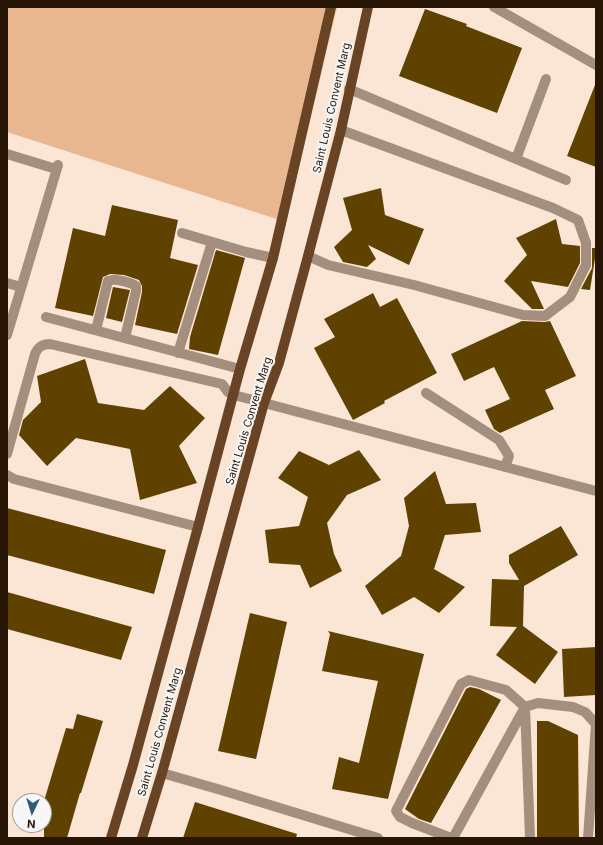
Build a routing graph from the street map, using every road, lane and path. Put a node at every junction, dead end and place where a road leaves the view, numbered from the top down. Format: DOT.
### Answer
graph roads {
  1 [pos="332,7"];
  2 [pos="368,7"];
  3 [pos="494,7"];
  4 [pos="596,65"];
  5 [pos="546,79"];
  6 [pos="349,89"];
  7 [pos="341,130"];
  8 [pos="7,154"];
  9 [pos="516,159"];
  10 [pos="566,180"];
  11 [pos="182,233"];
  12 [pos="212,242"];
  13 [pos="308,256"];
  14 [pos="273,258"];
  15 [pos="7,283"];
  16 [pos="21,287"];
  17 [pos="46,317"];
  18 [pos="96,330"];
  19 [pos="7,335"];
  20 [pos="125,338"];
  21 [pos="178,353"];
  22 [pos="240,369"];
  23 [pos="426,393"];
  24 [pos="234,395"];
  25 [pos="264,403"];
  26 [pos="7,454"];
  27 [pos="505,467"];
  28 [pos="7,474"];
  29 [pos="596,491"];
  30 [pos="198,527"];
  31 [pos="525,708"];
  32 [pos="162,773"];
  33 [pos="111,838"];
  34 [pos="142,838"];
  35 [pos="378,838"];
  36 [pos="452,838"];
  37 [pos="530,838"];
  38 [pos="588,838"];
  1 -- 14 [label="main road, Saint Louis Convent Marg"];
  2 -- 6 [label="main road, Saint Louis Convent Marg"];
  3 -- 4 [label="street"];
  5 -- 9 [label="street"];
  6 -- 7 [label="main road, Saint Louis Convent Marg"];
  6 -- 9 [label="street"];
  7 -- 13 [label="main road, Saint Louis Convent Marg"];
  7 -- 13 [label="street"];
  8 -- 16 [label="street"];
  9 -- 10 [label="street"];
  11 -- 12 [label="street"];
  12 -- 14 [label="street"];
  12 -- 21 [label="street"];
  13 -- 25 [label="main road, Saint Louis Convent Marg"];
  14 -- 22 [label="main road, Saint Louis Convent Marg"];
  15 -- 16 [label="street"];
  16 -- 19 [label="street"];
  17 -- 18 [label="street"];
  18 -- 20 [label="street"];
  18 -- 20 [label="street"];
  20 -- 21 [label="street"];
  21 -- 22 [label="street"];
  22 -- 24 [label="main road, Saint Louis Convent Marg"];
  23 -- 27 [label="street"];
  24 -- 25 [label="street"];
  24 -- 26 [label="street"];
  24 -- 30 [label="main road, Saint Louis Convent Marg"];
  25 -- 27 [label="street"];
  25 -- 32 [label="main road, Saint Louis Convent Marg"];
  27 -- 29 [label="street"];
  28 -- 30 [label="street"];
  30 -- 33 [label="main road, Saint Louis Convent Marg"];
  31 -- 36 [label="street"];
  31 -- 36 [label="street"];
  31 -- 37 [label="street"];
  31 -- 38 [label="street"];
  32 -- 34 [label="main road, Saint Louis Convent Marg"];
  32 -- 35 [label="street"];
}
